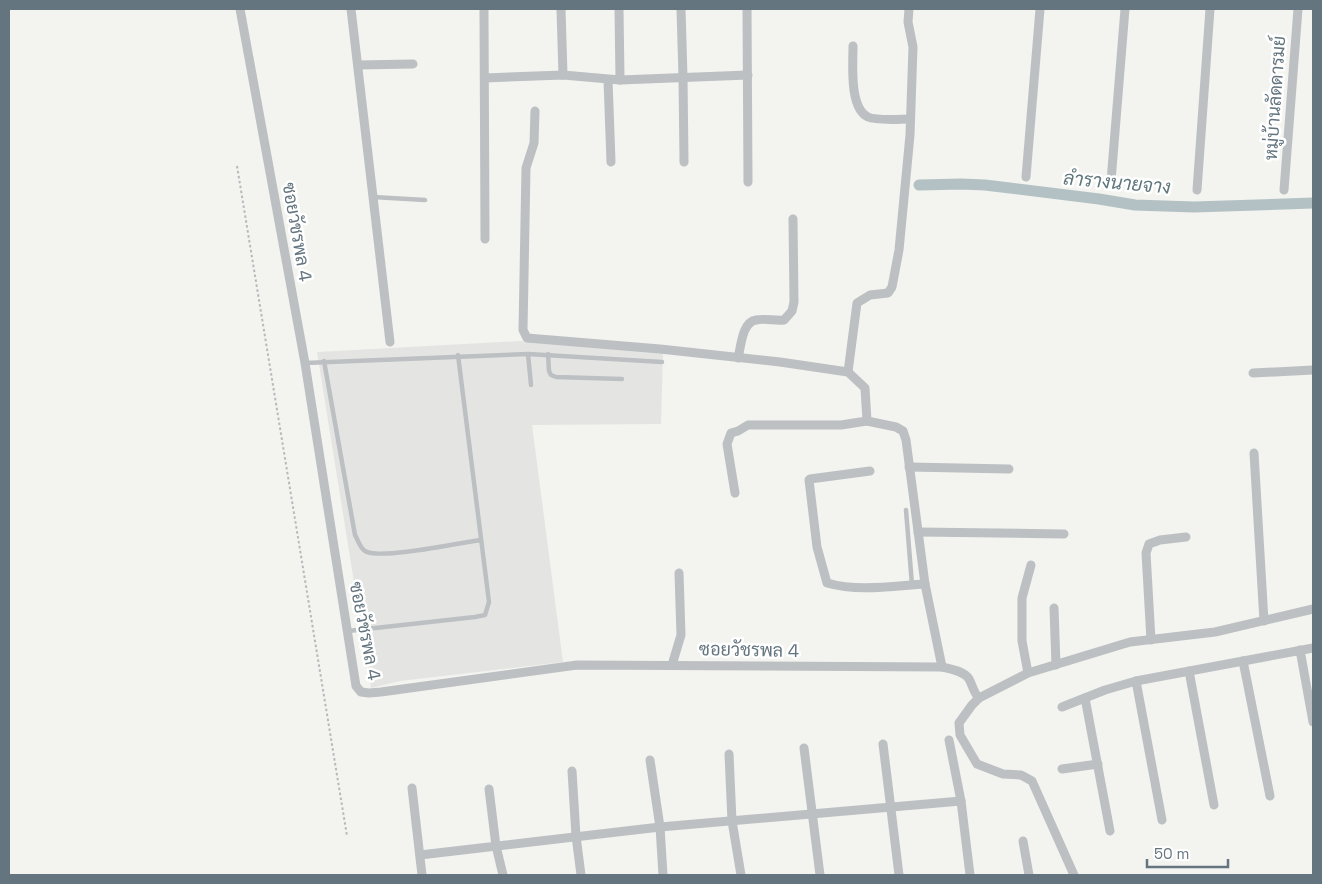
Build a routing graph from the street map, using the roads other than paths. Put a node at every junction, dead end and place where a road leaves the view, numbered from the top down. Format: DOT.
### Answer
graph roads {
  1 [pos="240,9"];
  2 [pos="351,9"];
  3 [pos="484,9"];
  4 [pos="561,9"];
  5 [pos="619,9"];
  6 [pos="681,9"];
  7 [pos="747,9"];
  8 [pos="909,9"];
  9 [pos="1040,9"];
  10 [pos="1125,9"];
  11 [pos="1210,9"];
  12 [pos="1298,9"];
  13 [pos="853,46"];
  14 [pos="413,64"];
  15 [pos="358,65"];
  16 [pos="563,75"];
  17 [pos="748,75"];
  18 [pos="684,77"];
  19 [pos="485,78"];
  20 [pos="608,80"];
  21 [pos="620,80"];
  22 [pos="535,111"];
  23 [pos="910,119"];
  24 [pos="611,162"];
  25 [pos="684,162"];
  26 [pos="1026,177"];
  27 [pos="1111,181"];
  28 [pos="748,182"];
  29 [pos="1197,190"];
  30 [pos="1284,190"];
  31 [pos="373,197"];
  32 [pos="425,200"];
  33 [pos="793,219"];
  34 [pos="485,239"];
  35 [pos="390,342"];
  36 [pos="528,354"];
  37 [pos="548,354"];
  38 [pos="458,355"];
  39 [pos="738,358"];
  40 [pos="324,361"];
  41 [pos="662,362"];
  42 [pos="305,363"];
  43 [pos="1313,370"];
  44 [pos="848,372"];
  45 [pos="1253,373"];
  46 [pos="622,379"];
  47 [pos="531,385"];
  48 [pos="867,421"];
  49 [pos="1254,453"];
  50 [pos="909,467"];
  51 [pos="1009,469"];
  52 [pos="870,472"];
  53 [pos="734,493"];
  54 [pos="906,510"];
  55 [pos="918,532"];
  56 [pos="1064,534"];
  57 [pos="1186,537"];
  58 [pos="480,540"];
  59 [pos="1031,565"];
  60 [pos="679,573"];
  61 [pos="925,584"];
  62 [pos="912,585"];
  63 [pos="1054,608"];
  64 [pos="1313,609"];
  65 [pos="1264,621"];
  66 [pos="346,631"];
  67 [pos="1151,640"];
  68 [pos="1313,648"];
  69 [pos="1300,650"];
  70 [pos="1243,661"];
  71 [pos="672,665"];
  72 [pos="1056,665"];
  73 [pos="942,667"];
  74 [pos="1189,671"];
  75 [pos="1028,673"];
  76 [pos="1136,681"];
  77 [pos="979,698"];
  78 [pos="1086,698"];
  79 [pos="1062,707"];
  80 [pos="1313,722"];
  81 [pos="948,740"];
  82 [pos="883,744"];
  83 [pos="804,748"];
  84 [pos="729,754"];
  85 [pos="650,760"];
  86 [pos="1098,764"];
  87 [pos="1062,770"];
  88 [pos="572,771"];
  89 [pos="412,788"];
  90 [pos="489,789"];
  91 [pos="1270,796"];
  92 [pos="961,801"];
  93 [pos="1214,805"];
  94 [pos="892,806"];
  95 [pos="812,813"];
  96 [pos="1162,820"];
  97 [pos="732,821"];
  98 [pos="660,827"];
  99 [pos="1110,831"];
  100 [pos="576,836"];
  101 [pos="1023,842"];
  102 [pos="496,846"];
  103 [pos="420,855"];
  104 [pos="422,875"];
  105 [pos="503,875"];
  106 [pos="581,875"];
  107 [pos="663,875"];
  108 [pos="741,875"];
  109 [pos="820,875"];
  110 [pos="898,875"];
  111 [pos="970,875"];
  112 [pos="1029,875"];
  113 [pos="1074,875"];
  1 -- 42 [label="street, ซอยวัชรพล 4"];
  2 -- 15 [label="street"];
  3 -- 19 [label="street"];
  4 -- 16 [label="street"];
  5 -- 21 [label="street"];
  6 -- 18 [label="street"];
  7 -- 17 [label="street"];
  8 -- 23 [label="street"];
  9 -- 26 [label="street"];
  10 -- 27 [label="street"];
  11 -- 29 [label="street"];
  12 -- 30 [label="street, หมู่บ้านลัดดารมย์"];
  13 -- 23 [label="street"];
  14 -- 15 [label="street"];
  15 -- 31 [label="street"];
  16 -- 19 [label="street"];
  16 -- 20 [label="street"];
  17 -- 18 [label="street"];
  17 -- 28 [label="street"];
  18 -- 21 [label="street"];
  18 -- 25 [label="street"];
  19 -- 34 [label="street"];
  20 -- 21 [label="street"];
  20 -- 24 [label="street"];
  22 -- 39 [label="street"];
  23 -- 44 [label="street"];
  31 -- 32 [label="lane"];
  31 -- 35 [label="street"];
  33 -- 39 [label="street"];
  36 -- 37 [label="lane"];
  36 -- 38 [label="lane"];
  36 -- 47 [label="lane"];
  37 -- 41 [label="lane"];
  37 -- 46 [label="lane"];
  38 -- 40 [label="lane"];
  38 -- 58 [label="lane"];
  39 -- 44 [label="street"];
  40 -- 42 [label="lane"];
  40 -- 58 [label="lane"];
  42 -- 66 [label="street, ซอยวัชรพล 4"];
  43 -- 45 [label="street"];
  44 -- 48 [label="street"];
  48 -- 50 [label="street"];
  48 -- 53 [label="street"];
  49 -- 65 [label="street"];
  50 -- 51 [label="street"];
  50 -- 55 [label="street"];
  52 -- 62 [label="street"];
  54 -- 62 [label="lane"];
  55 -- 56 [label="street"];
  55 -- 61 [label="street"];
  57 -- 67 [label="street"];
  58 -- 66 [label="lane"];
  59 -- 75 [label="street"];
  60 -- 71 [label="street"];
  61 -- 62 [label="street"];
  61 -- 73 [label="street"];
  63 -- 72 [label="street"];
  64 -- 65 [label="street"];
  65 -- 67 [label="street"];
  66 -- 71 [label="street, ซอยวัชรพล 4"];
  67 -- 72 [label="street"];
  68 -- 69 [label="street"];
  69 -- 70 [label="street"];
  69 -- 80 [label="street"];
  70 -- 74 [label="street"];
  70 -- 91 [label="street"];
  71 -- 73 [label="street, ซอยวัชรพล 4"];
  72 -- 75 [label="street"];
  73 -- 77 [label="street, ซอยวัชรพล 4"];
  74 -- 76 [label="street"];
  74 -- 93 [label="street"];
  75 -- 77 [label="street"];
  76 -- 78 [label="street"];
  76 -- 96 [label="street"];
  77 -- 113 [label="street"];
  78 -- 79 [label="street"];
  78 -- 86 [label="street"];
  81 -- 92 [label="street"];
  82 -- 94 [label="street"];
  83 -- 95 [label="street"];
  84 -- 97 [label="street"];
  85 -- 98 [label="street"];
  86 -- 87 [label="street"];
  86 -- 99 [label="street"];
  88 -- 100 [label="street"];
  89 -- 103 [label="street"];
  90 -- 102 [label="street"];
  92 -- 94 [label="street"];
  92 -- 111 [label="street"];
  94 -- 95 [label="street"];
  94 -- 110 [label="street"];
  95 -- 97 [label="street"];
  95 -- 109 [label="street"];
  97 -- 98 [label="street"];
  97 -- 108 [label="street"];
  98 -- 100 [label="street"];
  98 -- 107 [label="street"];
  100 -- 102 [label="street"];
  100 -- 106 [label="street"];
  101 -- 112 [label="street"];
  102 -- 103 [label="street"];
  102 -- 105 [label="street"];
  103 -- 104 [label="street"];
}
